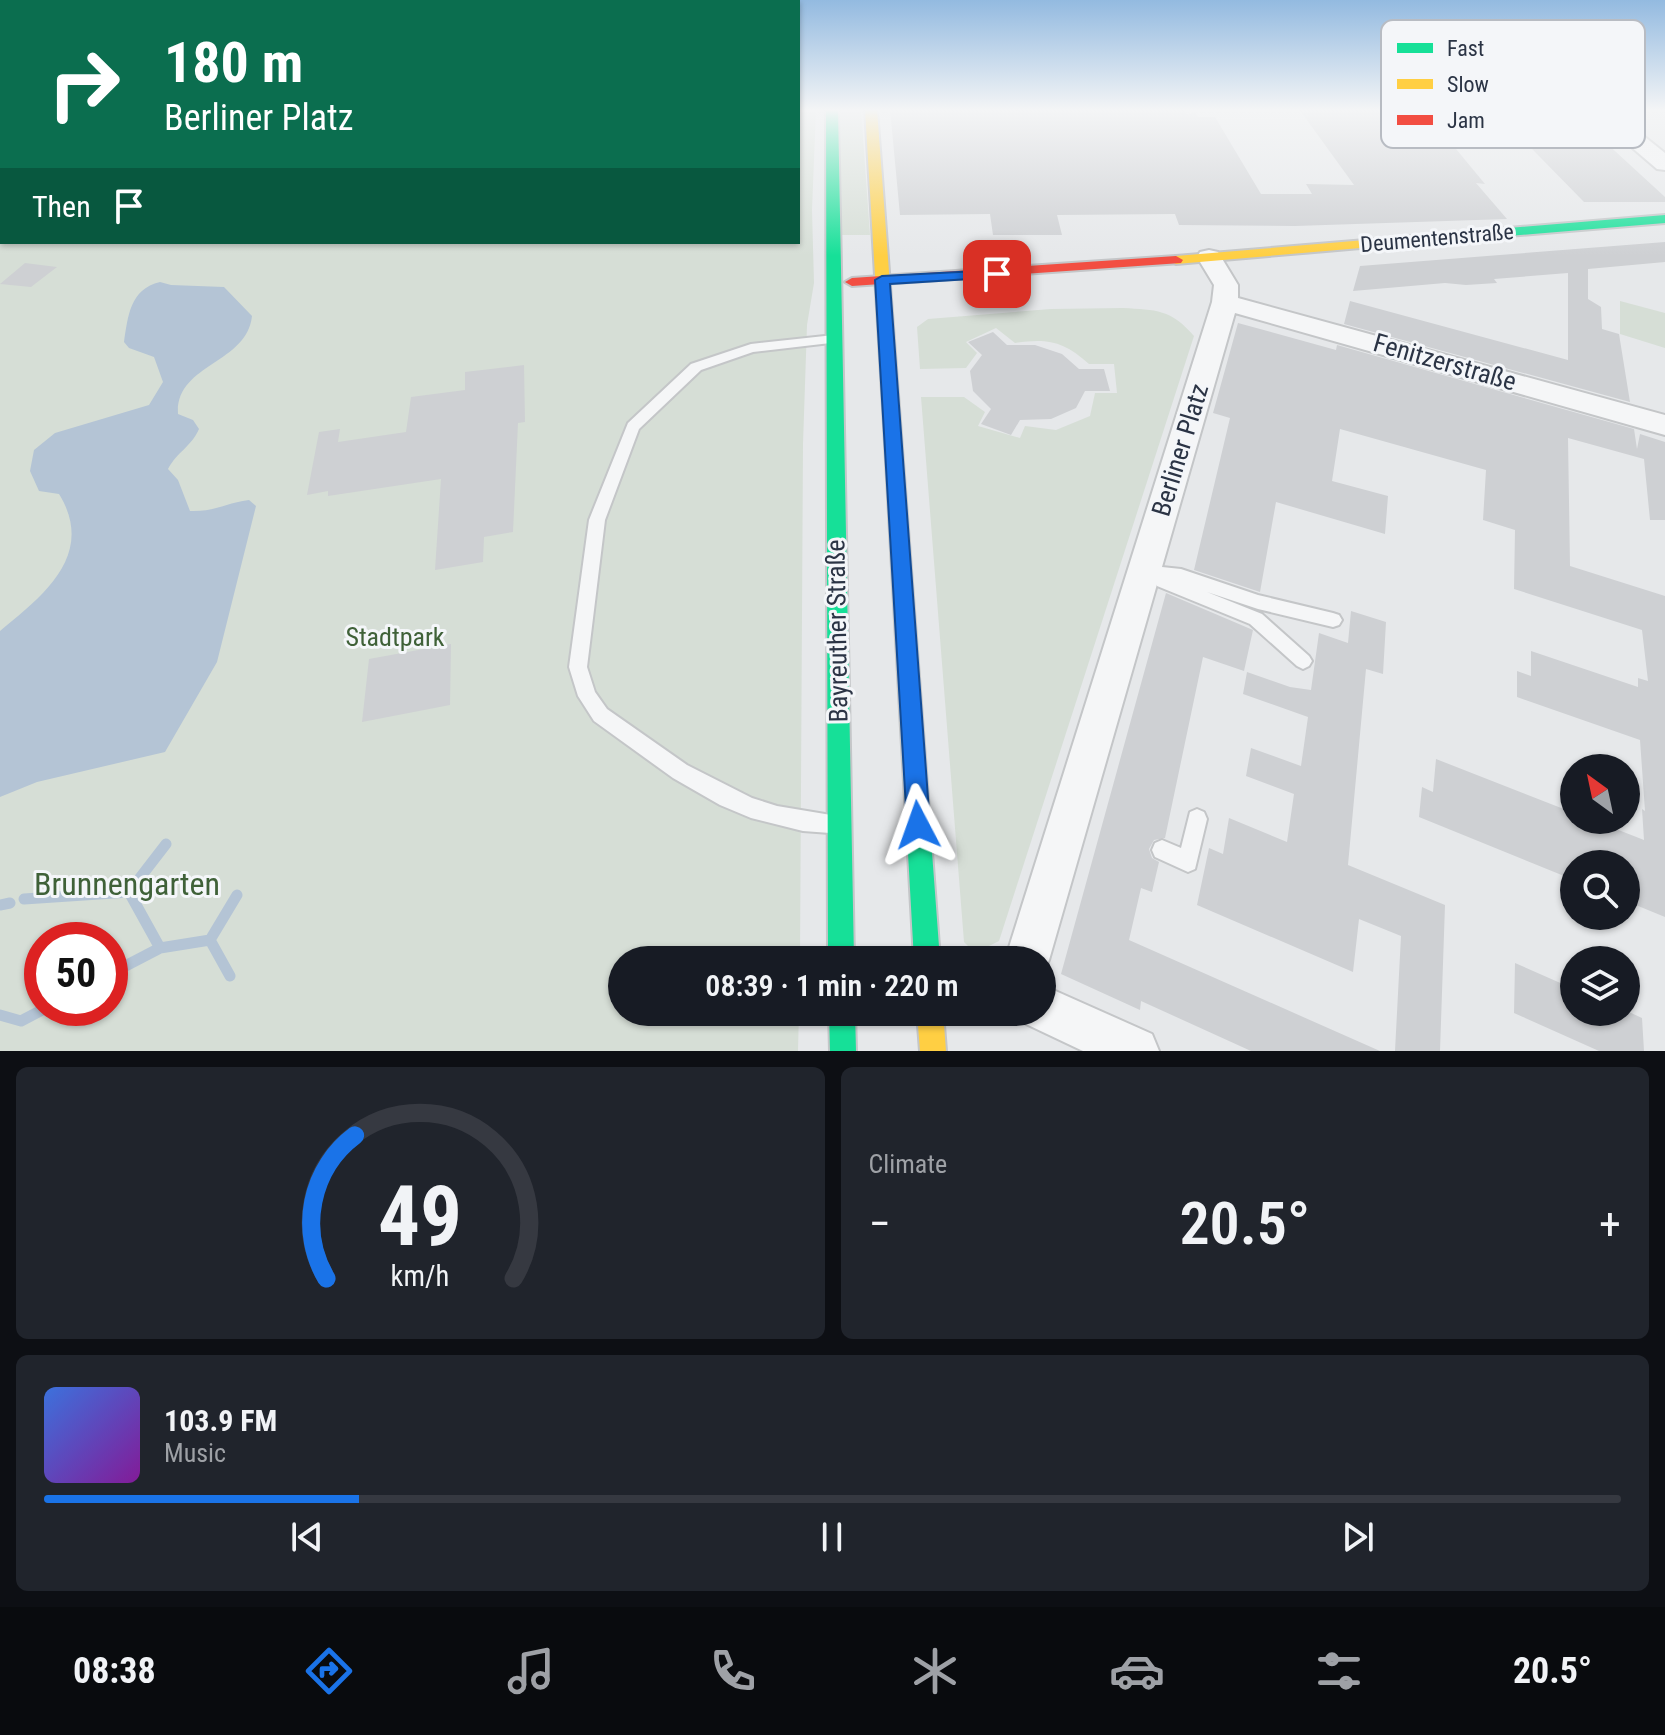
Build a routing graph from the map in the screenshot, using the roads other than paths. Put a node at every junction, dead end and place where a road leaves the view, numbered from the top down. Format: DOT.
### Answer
graph roads {
  1 [pos="833,158"];
  2 [pos="874,158"];
  3 [pos="1665,219"];
  4 [pos="1209,257"];
  5 [pos="882,280"];
  6 [pos="834,293"];
  7 [pos="1221,314"];
  8 [pos="834,339"];
  9 [pos="1665,425"];
  10 [pos="1143,572"];
  11 [pos="1333,620"];
  12 [pos="1303,661"];
  13 [pos="1197,819"];
  14 [pos="839,823"];
  15 [pos="1162,850"];
  16 [pos="841,946"];
  17 [pos="926,946"];
  18 [pos="1031,946"];
  19 [pos="1056,1014"];
  20 [pos="842,1026"];
  21 [pos="931,1026"];
  22 [pos="843,1051"];
  23 [pos="933,1051"];
  24 [pos="1135,1051"];
  1 -- 6 [label="main road, Bayreuther Straße"];
  2 -- 5 [label="main road"];
  3 -- 4 [label="main road, Deumentenstraße"];
  4 -- 5 [label="main road"];
  4 -- 7 [label="street"];
  5 -- 6 [label="main road"];
  5 -- 17 [label="main road"];
  6 -- 8 [label="main road, Bayreuther Straße"];
  7 -- 9 [label="street, Fenitzerstraße"];
  7 -- 10 [label="street, Berliner Platz"];
  8 -- 14 [label="main road, Bayreuther Straße"];
  8 -- 14 [label="lane"];
  10 -- 11 [label="lane"];
  10 -- 12 [label="lane"];
  10 -- 18 [label="street, Berliner Platz"];
  13 -- 15 [label="lane"];
  14 -- 16 [label="main road, Bayreuther Straße"];
  19 -- 24 [label="street"];
  20 -- 22 [label="main road"];
  21 -- 23 [label="main road"];
}
